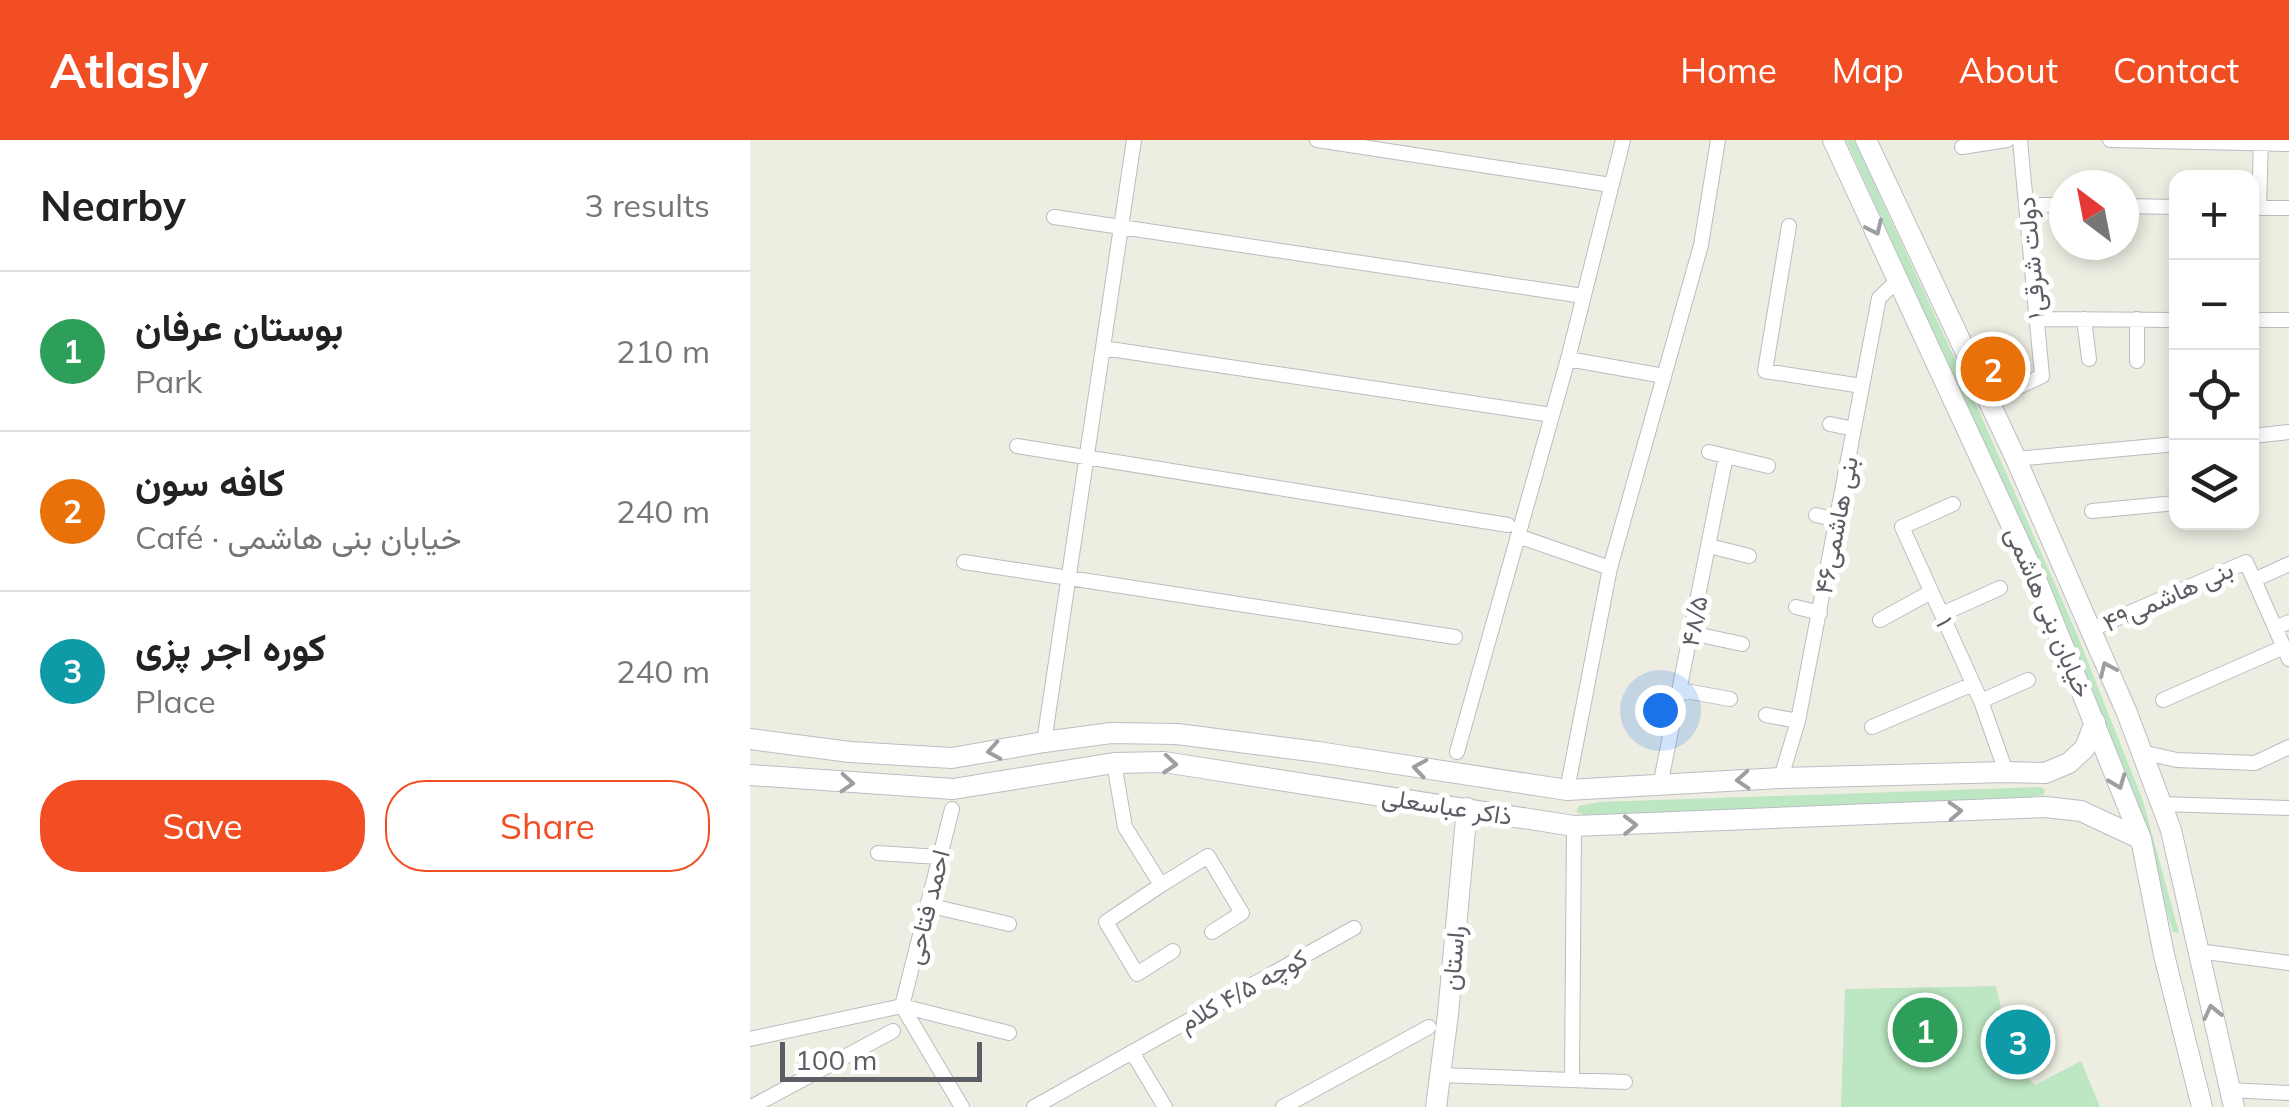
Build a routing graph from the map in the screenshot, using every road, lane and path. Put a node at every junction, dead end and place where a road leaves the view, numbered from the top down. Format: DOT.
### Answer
graph roads {
  1 [pos="1134,140"];
  2 [pos="1317,140"];
  3 [pos="1623,140"];
  4 [pos="1718,140"];
  5 [pos="1834,140"];
  6 [pos="1866,140"];
  7 [pos="2007,140"];
  8 [pos="2020,140"];
  9 [pos="2110,140"];
  10 [pos="2261,142"];
  11 [pos="2289,144"];
  12 [pos="1962,147"];
  13 [pos="2258,170"];
  14 [pos="1612,185"];
  15 [pos="2026,205"];
  16 [pos="2049,206"];
  17 [pos="2139,206"];
  18 [pos="2169,207"];
  19 [pos="2259,208"];
  20 [pos="2289,208"];
  21 [pos="1054,217"];
  22 [pos="1790,226"];
  23 [pos="1121,227"];
  24 [pos="1899,280"];
  25 [pos="1583,296"];
  26 [pos="2037,319"];
  27 [pos="2084,319"];
  28 [pos="2137,320"];
  29 [pos="2169,320"];
  30 [pos="2259,320"];
  31 [pos="2289,320"];
  32 [pos="1103,348"];
  33 [pos="1568,358"];
  34 [pos="2089,359"];
  35 [pos="2137,361"];
  36 [pos="1664,376"];
  37 [pos="1862,386"];
  38 [pos="1989,401"];
  39 [pos="1552,415"];
  40 [pos="1830,424"];
  41 [pos="1854,429"];
  42 [pos="2289,432"];
  43 [pos="2259,435"];
  44 [pos="2169,445"];
  45 [pos="1017,446"];
  46 [pos="1709,452"];
  47 [pos="1726,456"];
  48 [pos="1087,457"];
  49 [pos="2016,460"];
  50 [pos="1768,466"];
  51 [pos="1954,504"];
  52 [pos="2169,504"];
  53 [pos="2092,511"];
  54 [pos="1816,515"];
  55 [pos="1838,520"];
  56 [pos="1513,531"];
  57 [pos="1708,546"];
  58 [pos="1750,556"];
  59 [pos="964,562"];
  60 [pos="2289,564"];
  61 [pos="1610,568"];
  62 [pos="1069,578"];
  63 [pos="2254,580"];
  64 [pos="2000,588"];
  65 [pos="1932,592"];
  66 [pos="1796,607"];
  67 [pos="1820,612"];
  68 [pos="1942,614"];
  69 [pos="1880,620"];
  70 [pos="2282,625"];
  71 [pos="2090,630"];
  72 [pos="1691,633"];
  73 [pos="1454,637"];
  74 [pos="1742,644"];
  75 [pos="2286,653"];
  76 [pos="2028,680"];
  77 [pos="1973,684"];
  78 [pos="1680,690"];
  79 [pos="1730,699"];
  80 [pos="2163,700"];
  81 [pos="1981,701"];
  82 [pos="1766,714"];
  83 [pos="1798,721"];
  84 [pos="2095,722"];
  85 [pos="1872,727"];
  86 [pos="750,739"];
  87 [pos="1044,742"];
  88 [pos="2289,748"];
  89 [pos="1318,752"];
  90 [pos="1457,752"];
  91 [pos="2141,752"];
  92 [pos="1114,763"];
  93 [pos="2006,772"];
  94 [pos="2045,773"];
  95 [pos="750,776"];
  96 [pos="1781,778"];
  97 [pos="1313,785"];
  98 [pos="1660,786"];
  99 [pos="1567,790"];
  100 [pos="2160,804"];
  101 [pos="1467,808"];
  102 [pos="2044,808"];
  103 [pos="2289,808"];
  104 [pos="952,809"];
  105 [pos="1574,826"];
  106 [pos="2141,839"];
  107 [pos="878,853"];
  108 [pos="939,857"];
  109 [pos="1161,885"];
  110 [pos="927,905"];
  111 [pos="1009,924"];
  112 [pos="1354,928"];
  113 [pos="1212,932"];
  114 [pos="1174,951"];
  115 [pos="2198,951"];
  116 [pos="2164,955"];
  117 [pos="2289,963"];
  118 [pos="902,1006"];
  119 [pos="1429,1027"];
  120 [pos="893,1031"];
  121 [pos="1009,1033"];
  122 [pos="750,1039"];
  123 [pos="1132,1052"];
  124 [pos="1440,1075"];
  125 [pos="1572,1080"];
  126 [pos="1624,1082"];
  127 [pos="2289,1093"];
  128 [pos="2231,1098"];
  129 [pos="752,1104"];
  130 [pos="962,1107"];
  131 [pos="1034,1107"];
  132 [pos="1164,1107"];
  133 [pos="1283,1107"];
  134 [pos="1436,1107"];
  135 [pos="2202,1107"];
  1 -- 23 [label="street"];
  2 -- 14 [label="street"];
  3 -- 14 [label="street"];
  4 -- 36 [label="street"];
  5 -- 24 [label="street, خیابان بنی هاشمی, one-way"];
  6 -- 38 [label="street, خیابان بنی هاشمی"];
  7 -- 12 [label="street"];
  8 -- 15 [label="street, ۱دولت شرقی"];
  9 -- 10 [label="street"];
  10 -- 11 [label="street"];
  10 -- 13 [label="street"];
  14 -- 25 [label="street"];
  15 -- 16 [label="street"];
  15 -- 26 [label="street, ۱دولت شرقی"];
  17 -- 18 [label="street"];
  19 -- 20 [label="street"];
  21 -- 23 [label="street"];
  22 -- 37 [label="street"];
  23 -- 25 [label="street"];
  23 -- 32 [label="street"];
  24 -- 37 [label="street, بنی هاشمی۴۶"];
  24 -- 84 [label="street, خیابان بنی هاشمی"];
  25 -- 33 [label="street"];
  26 -- 27 [label="street"];
  26 -- 38 [label="street, ۱دولت شرقی"];
  27 -- 28 [label="street"];
  27 -- 34 [label="street"];
  28 -- 29 [label="street"];
  28 -- 35 [label="street"];
  30 -- 31 [label="street"];
  32 -- 39 [label="street"];
  32 -- 48 [label="street"];
  33 -- 36 [label="street"];
  33 -- 39 [label="street"];
  36 -- 61 [label="street"];
  37 -- 41 [label="street, بنی هاشمی۴۶"];
  38 -- 49 [label="street, خیابان بنی هاشمی"];
  39 -- 56 [label="street"];
  40 -- 41 [label="street"];
  41 -- 55 [label="street, بنی هاشمی۴۶"];
  42 -- 43 [label="street"];
  44 -- 49 [label="street"];
  45 -- 48 [label="street"];
  46 -- 47 [label="street"];
  47 -- 50 [label="street"];
  47 -- 57 [label="street, ۴۸/۵"];
  48 -- 56 [label="street"];
  48 -- 62 [label="street"];
  49 -- 71 [label="street, خیابان بنی هاشمی"];
  51 -- 65 [label="street, ۱"];
  52 -- 53 [label="street"];
  54 -- 55 [label="street"];
  55 -- 67 [label="street, بنی هاشمی۴۶"];
  56 -- 61 [label="street"];
  56 -- 90 [label="street"];
  57 -- 58 [label="street"];
  57 -- 72 [label="street, ۴۸/۵"];
  59 -- 62 [label="street"];
  60 -- 63 [label="street"];
  61 -- 99 [label="street"];
  62 -- 73 [label="street"];
  62 -- 87 [label="street"];
  63 -- 70 [label="street"];
  63 -- 71 [label="street, بنی هاشمی۴۹"];
  64 -- 68 [label="street"];
  65 -- 68 [label="street, ۱"];
  65 -- 69 [label="street"];
  66 -- 67 [label="street"];
  67 -- 83 [label="street, بنی هاشمی۴۶"];
  68 -- 77 [label="street, ۱"];
  70 -- 75 [label="street"];
  91 -- 71 [label="street, خیابان بنی هاشمی, one-way"];
  72 -- 74 [label="street"];
  72 -- 78 [label="street, ۴۸/۵"];
  75 -- 80 [label="street"];
  76 -- 81 [label="street"];
  77 -- 81 [label="street, ۱"];
  77 -- 85 [label="street"];
  78 -- 79 [label="street"];
  78 -- 98 [label="street, ۴۸/۵"];
  81 -- 93 [label="street, ۱"];
  82 -- 83 [label="street"];
  83 -- 96 [label="street, بنی هاشمی۴۶"];
  84 -- 94 [label="street"];
  84 -- 106 [label="street, خیابان بنی هاشمی, one-way"];
  87 -- 86 [label="street, ذاکر عباسعلی, one-way"];
  87 -- 89 [label="street, ذاکر عباسعلی"];
  88 -- 91 [label="street"];
  89 -- 97 [label="street"];
  99 -- 89 [label="street, ذاکر عباسعلی, one-way"];
  91 -- 100 [label="street, خیابان بنی هاشمی"];
  95 -- 92 [label="street, ذاکر عباسعلی, one-way"];
  92 -- 97 [label="street, ذاکر عباسعلی, one-way"];
  92 -- 109 [label="street"];
  93 -- 94 [label="street, ذاکر عباسعلی"];
  93 -- 96 [label="street, ذاکر عباسعلی"];
  94 -- 102 [label="street"];
  96 -- 98 [label="street, ذاکر عباسعلی, one-way"];
  97 -- 101 [label="street, ذاکر عباسعلی"];
  98 -- 99 [label="street, ذاکر عباسعلی"];
  100 -- 103 [label="street"];
  100 -- 115 [label="street, خیابان بنی هاشمی"];
  101 -- 105 [label="street, ذاکر عباسعلی"];
  101 -- 124 [label="street, راستان"];
  105 -- 102 [label="street, ذاکر عباسعلی, one-way"];
  102 -- 106 [label="street, ذاکر عباسعلی"];
  104 -- 108 [label="street, احمد فتاحی"];
  105 -- 125 [label="street"];
  106 -- 116 [label="street, خیابان بنی هاشمی"];
  107 -- 108 [label="street"];
  108 -- 110 [label="street, احمد فتاحی"];
  109 -- 113 [label="street"];
  109 -- 114 [label="street"];
  110 -- 111 [label="street"];
  110 -- 118 [label="street, احمد فتاحی"];
  112 -- 123 [label="street, کوچه ۴/۵ کلام"];
  115 -- 116 [label="street"];
  115 -- 117 [label="street"];
  128 -- 115 [label="street, خیابان بنی هاشمی, one-way"];
  116 -- 135 [label="street, خیابان بنی هاشمی"];
  118 -- 121 [label="street"];
  118 -- 122 [label="street"];
  118 -- 130 [label="street"];
  119 -- 133 [label="street"];
  120 -- 129 [label="street"];
  123 -- 131 [label="street, کوچه ۴/۵ کلام"];
  123 -- 132 [label="street"];
  124 -- 125 [label="street"];
  124 -- 134 [label="street, راستان"];
  125 -- 126 [label="street"];
  127 -- 128 [label="street"];
}
